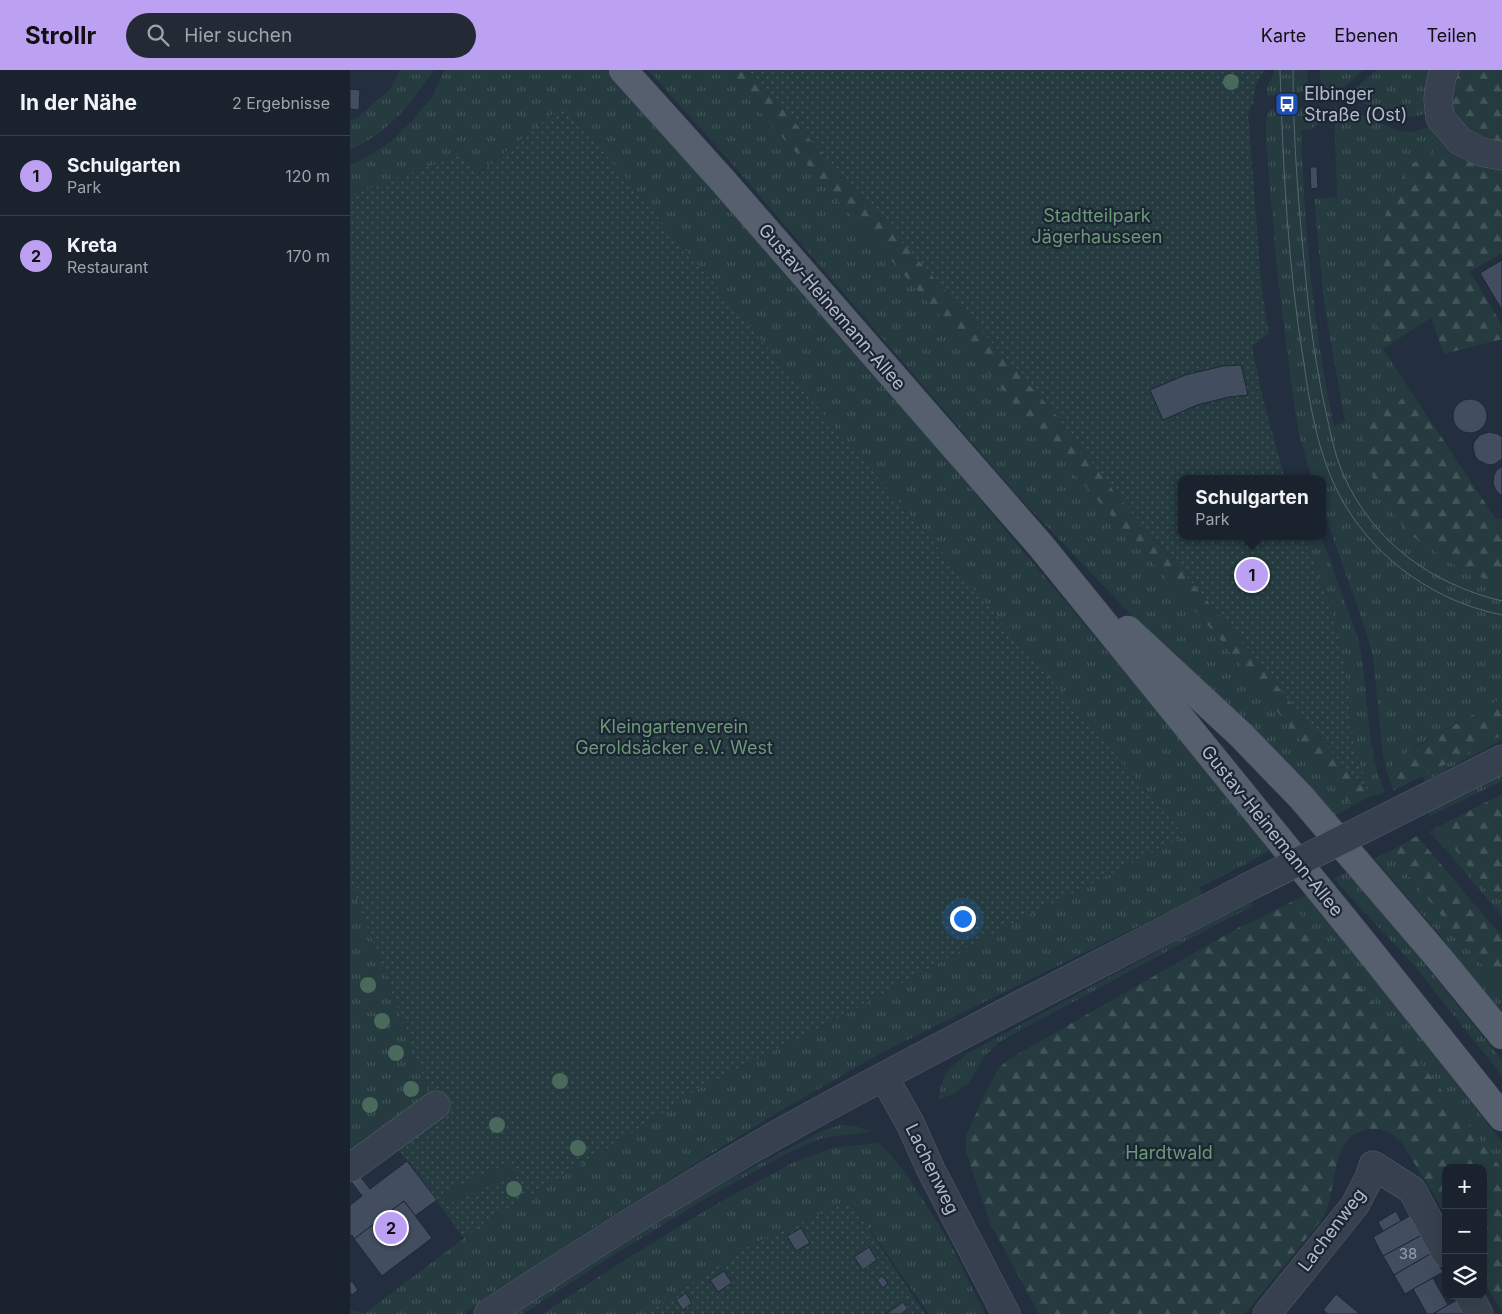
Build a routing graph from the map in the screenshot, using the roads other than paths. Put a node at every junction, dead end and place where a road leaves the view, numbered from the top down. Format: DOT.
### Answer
graph roads {
  1 [pos="623,70"];
  2 [pos="1445,70"];
  3 [pos="1502,156"];
  4 [pos="1040,546"];
  5 [pos="1502,759"];
  6 [pos="1502,1035"];
  7 [pos="884,1077"];
  8 [pos="436,1105"];
  9 [pos="1502,1117"];
  10 [pos="350,1168"];
  11 [pos="1442,1246"];
  12 [pos="1470,1299"];
  13 [pos="488,1314"];
  14 [pos="1006,1314"];
  15 [pos="1267,1314"];
  16 [pos="1478,1314"];
  1 -- 4 [label="main road, Gustav-Heinemann-Allee"];
  2 -- 3 [label="street"];
  4 -- 6 [label="main road, Gustav-Heinemann-Allee"];
  4 -- 9 [label="main road, Gustav-Heinemann-Allee"];
  5 -- 7 [label="street, bridge"];
  7 -- 13 [label="street"];
  7 -- 14 [label="street, Lachenweg"];
  8 -- 10 [label="street"];
  11 -- 15 [label="street, Lachenweg"];
  12 -- 16 [label="street"];
}
